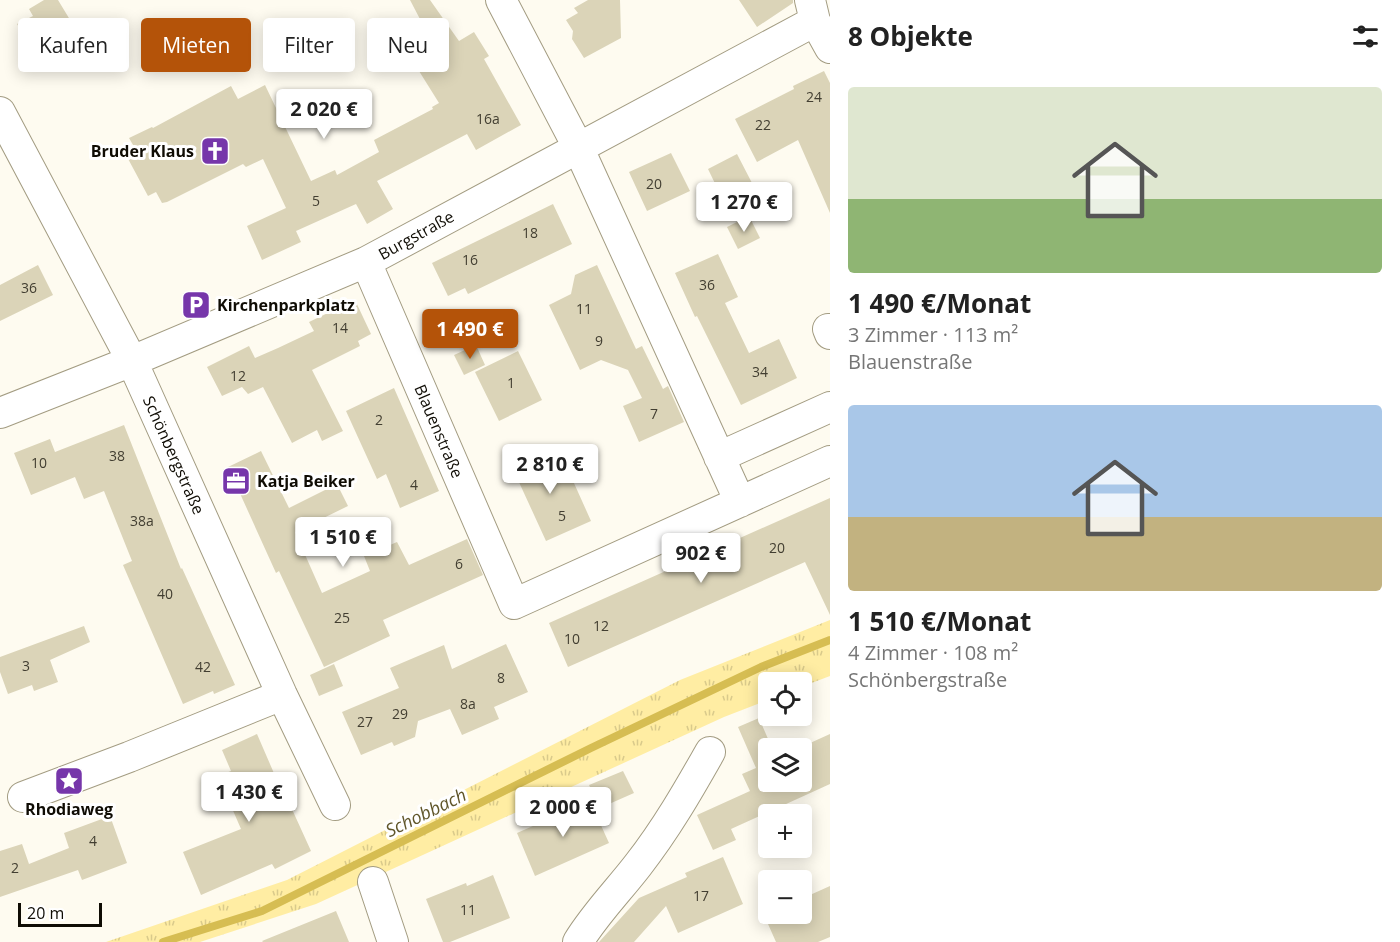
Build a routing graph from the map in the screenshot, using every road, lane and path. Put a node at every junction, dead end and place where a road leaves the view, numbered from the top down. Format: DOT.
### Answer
graph roads {
  1 [pos="501,0"];
  2 [pos="813,11"];
  3 [pos="830,48"];
  4 [pos="0,112"];
  5 [pos="578,147"];
  6 [pos="366,262"];
  7 [pos="132,361"];
  8 [pos="830,407"];
  9 [pos="0,413"];
  10 [pos="719,457"];
  11 [pos="830,461"];
  12 [pos="740,502"];
  13 [pos="282,695"];
  14 [pos="710,752"];
  15 [pos="22,797"];
  16 [pos="335,805"];
  17 [pos="373,882"];
  18 [pos="393,942"];
  19 [pos="578,942"];
  1 -- 5 [label="street"];
  2 -- 3 [label="street, Burgstraße"];
  2 -- 5 [label="street, Burgstraße"];
  4 -- 7 [label="street, Schönbergstraße"];
  5 -- 6 [label="street, Burgstraße"];
  5 -- 10 [label="street"];
  6 -- 7 [label="street, Burgstraße"];
  6 -- 12 [label="street, Blauenstraße"];
  7 -- 9 [label="street, Burgstraße"];
  7 -- 13 [label="street, Schönbergstraße"];
  8 -- 10 [label="street"];
  10 -- 12 [label="street"];
  11 -- 12 [label="street, Blauenstraße"];
  13 -- 15 [label="street"];
  13 -- 16 [label="street, Schönbergstraße"];
  14 -- 19 [label="street"];
  17 -- 18 [label="street"];
}
